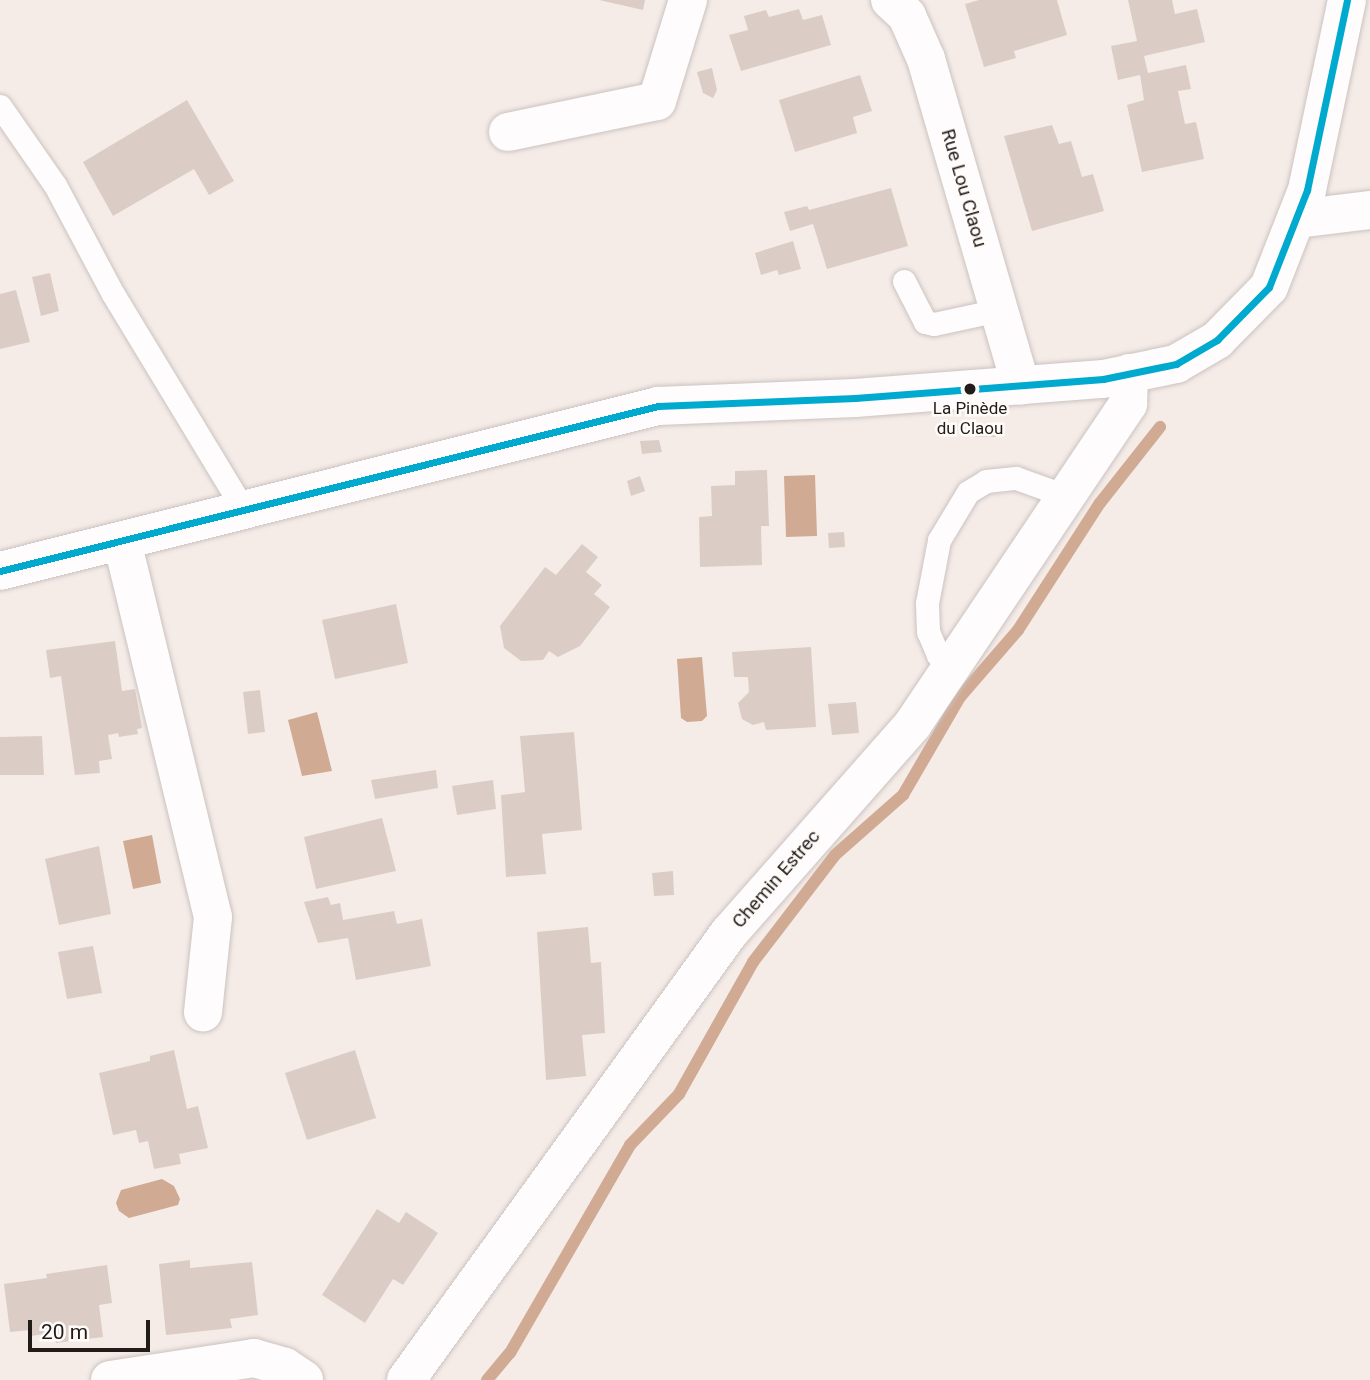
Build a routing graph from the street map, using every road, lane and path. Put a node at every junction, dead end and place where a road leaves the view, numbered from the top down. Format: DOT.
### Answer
graph roads {
  1 [pos="688,0"];
  2 [pos="890,0"];
  3 [pos="1347,0"];
  4 [pos="0,106"];
  5 [pos="508,132"];
  6 [pos="1370,211"];
  7 [pos="1297,219"];
  8 [pos="904,281"];
  9 [pos="999,310"];
  10 [pos="1129,373"];
  11 [pos="1021,385"];
  12 [pos="1066,496"];
  13 [pos="244,510"];
  14 [pos="122,541"];
  15 [pos="0,571"];
  16 [pos="952,666"];
  17 [pos="204,1012"];
  18 [pos="110,1380"];
  19 [pos="304,1380"];
  20 [pos="406,1380"];
  1 -- 5 [label="street"];
  2 -- 9 [label="street, Rue Lou Claou"];
  3 -- 7 [label="street"];
  4 -- 13 [label="lane"];
  6 -- 7 [label="street"];
  7 -- 10 [label="street"];
  8 -- 9 [label="lane"];
  9 -- 11 [label="street, Rue Lou Claou"];
  10 -- 11 [label="street"];
  10 -- 12 [label="street, Chemin Estrec"];
  11 -- 13 [label="street"];
  12 -- 16 [label="street, Chemin Estrec"];
  12 -- 16 [label="lane"];
  13 -- 14 [label="street"];
  14 -- 15 [label="street"];
  14 -- 17 [label="street"];
  16 -- 20 [label="street, Chemin Estrec"];
  18 -- 19 [label="street"];
}
